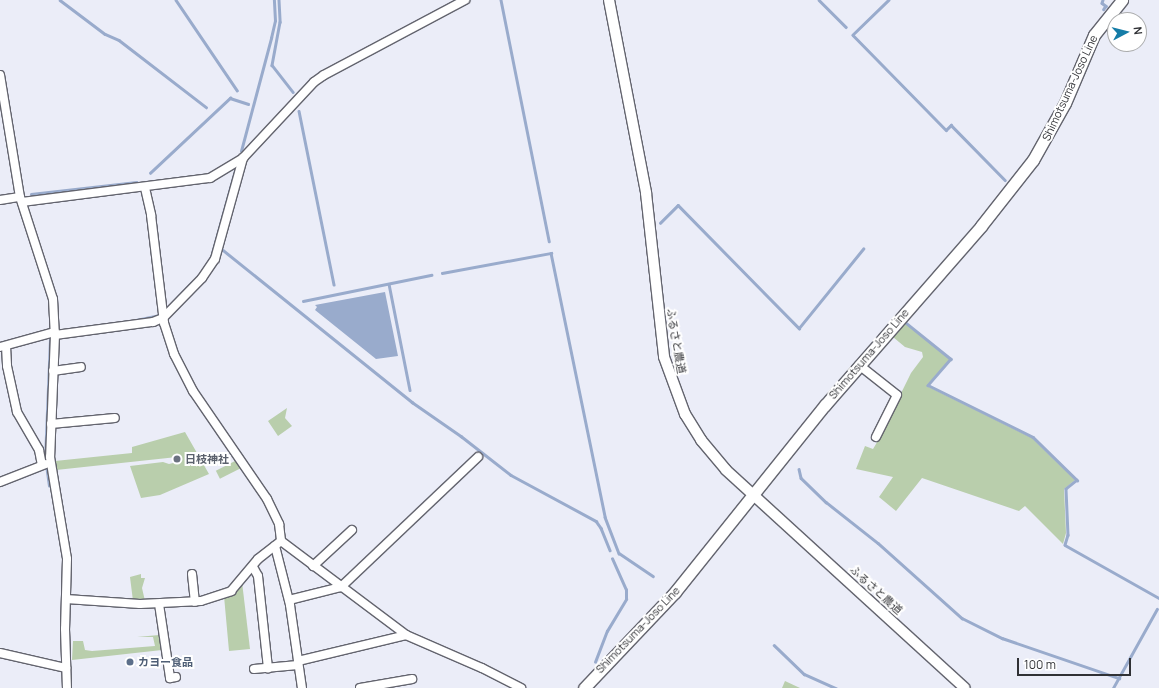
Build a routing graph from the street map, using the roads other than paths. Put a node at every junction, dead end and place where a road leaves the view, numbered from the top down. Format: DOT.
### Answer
graph roads {
  1 [pos="465,0"];
  2 [pos="609,0"];
  3 [pos="1122,0"];
  4 [pos="0,75"];
  5 [pos="243,158"];
  6 [pos="145,188"];
  7 [pos="0,200"];
  8 [pos="21,200"];
  9 [pos="163,318"];
  10 [pos="55,334"];
  11 [pos="3,347"];
  12 [pos="859,365"];
  13 [pos="81,367"];
  14 [pos="53,371"];
  15 [pos="115,417"];
  16 [pos="52,424"];
  17 [pos="876,437"];
  18 [pos="478,457"];
  19 [pos="46,464"];
  20 [pos="0,482"];
  21 [pos="753,495"];
  22 [pos="352,530"];
  23 [pos="278,543"];
  24 [pos="313,566"];
  25 [pos="253,568"];
  26 [pos="192,574"];
  27 [pos="341,587"];
  28 [pos="66,599"];
  29 [pos="289,600"];
  30 [pos="195,602"];
  31 [pos="159,604"];
  32 [pos="406,636"];
  33 [pos="0,653"];
  34 [pos="298,663"];
  35 [pos="66,668"];
  36 [pos="268,668"];
  37 [pos="254,669"];
  38 [pos="176,677"];
  39 [pos="412,679"];
  40 [pos="67,688"];
  41 [pos="302,688"];
  42 [pos="360,688"];
  43 [pos="521,688"];
  44 [pos="584,688"];
  45 [pos="964,688"];
  1 -- 5 [label="street"];
  2 -- 21 [label="street, ふるさと農道"];
  3 -- 12 [label="main road, Shimotsuma-Joso Line"];
  4 -- 8 [label="street"];
  5 -- 6 [label="street"];
  5 -- 9 [label="street"];
  6 -- 8 [label="street"];
  6 -- 9 [label="street"];
  7 -- 8 [label="street"];
  8 -- 10 [label="street"];
  9 -- 10 [label="street"];
  9 -- 23 [label="street"];
  10 -- 11 [label="street"];
  10 -- 14 [label="street"];
  11 -- 19 [label="street"];
  12 -- 17 [label="street"];
  12 -- 21 [label="main road, Shimotsuma-Joso Line"];
  13 -- 14 [label="street"];
  14 -- 16 [label="street"];
  15 -- 16 [label="street"];
  16 -- 19 [label="street"];
  18 -- 27 [label="street"];
  19 -- 20 [label="street"];
  19 -- 28 [label="street"];
  21 -- 44 [label="main road, Shimotsuma-Joso Line"];
  21 -- 45 [label="street, ふるさと農道"];
  22 -- 24 [label="street"];
  23 -- 24 [label="street"];
  23 -- 25 [label="street"];
  23 -- 29 [label="street"];
  24 -- 27 [label="street"];
  25 -- 30 [label="street"];
  25 -- 36 [label="street"];
  26 -- 30 [label="street"];
  27 -- 29 [label="street"];
  27 -- 32 [label="street"];
  28 -- 31 [label="street"];
  28 -- 35 [label="street"];
  29 -- 34 [label="street"];
  30 -- 31 [label="street"];
  31 -- 38 [label="street"];
  32 -- 34 [label="street"];
  32 -- 43 [label="street"];
  33 -- 35 [label="street"];
  34 -- 36 [label="street"];
  34 -- 41 [label="street"];
  35 -- 40 [label="street"];
  36 -- 37 [label="street"];
  39 -- 42 [label="street"];
}
